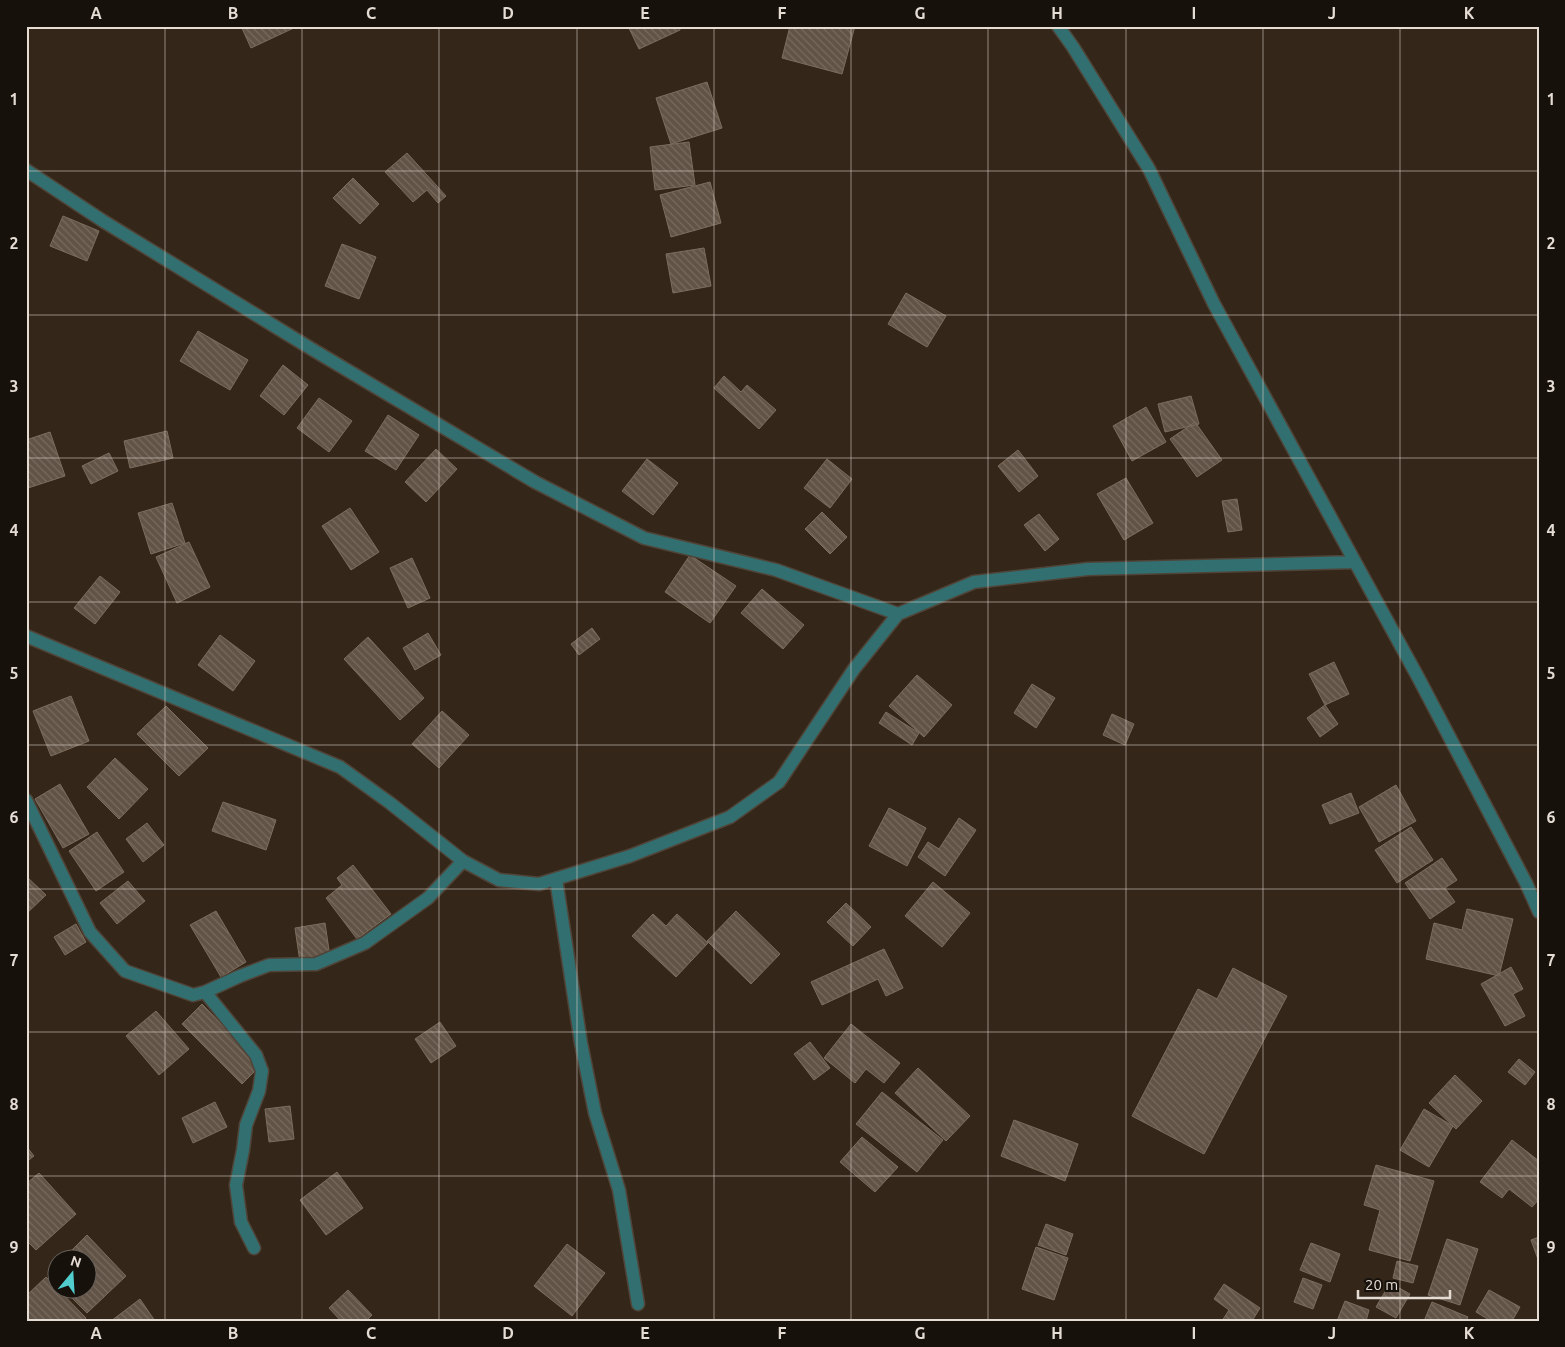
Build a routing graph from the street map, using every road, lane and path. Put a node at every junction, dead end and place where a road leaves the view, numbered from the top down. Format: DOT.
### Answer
graph roads {
  1 [pos="1058,26"];
  2 [pos="26,170"];
  3 [pos="1355,562"];
  4 [pos="898,614"];
  5 [pos="26,636"];
  6 [pos="26,800"];
  7 [pos="464,861"];
  8 [pos="556,879"];
  9 [pos="1539,912"];
  10 [pos="205,992"];
  11 [pos="254,1248"];
  12 [pos="638,1304"];
  1 -- 3 [label="street"];
  2 -- 4 [label="street"];
  3 -- 4 [label="street"];
  3 -- 9 [label="street"];
  4 -- 8 [label="street"];
  5 -- 7 [label="street"];
  6 -- 10 [label="street"];
  7 -- 8 [label="street"];
  7 -- 10 [label="street"];
  8 -- 12 [label="street"];
  10 -- 11 [label="street"];
}
